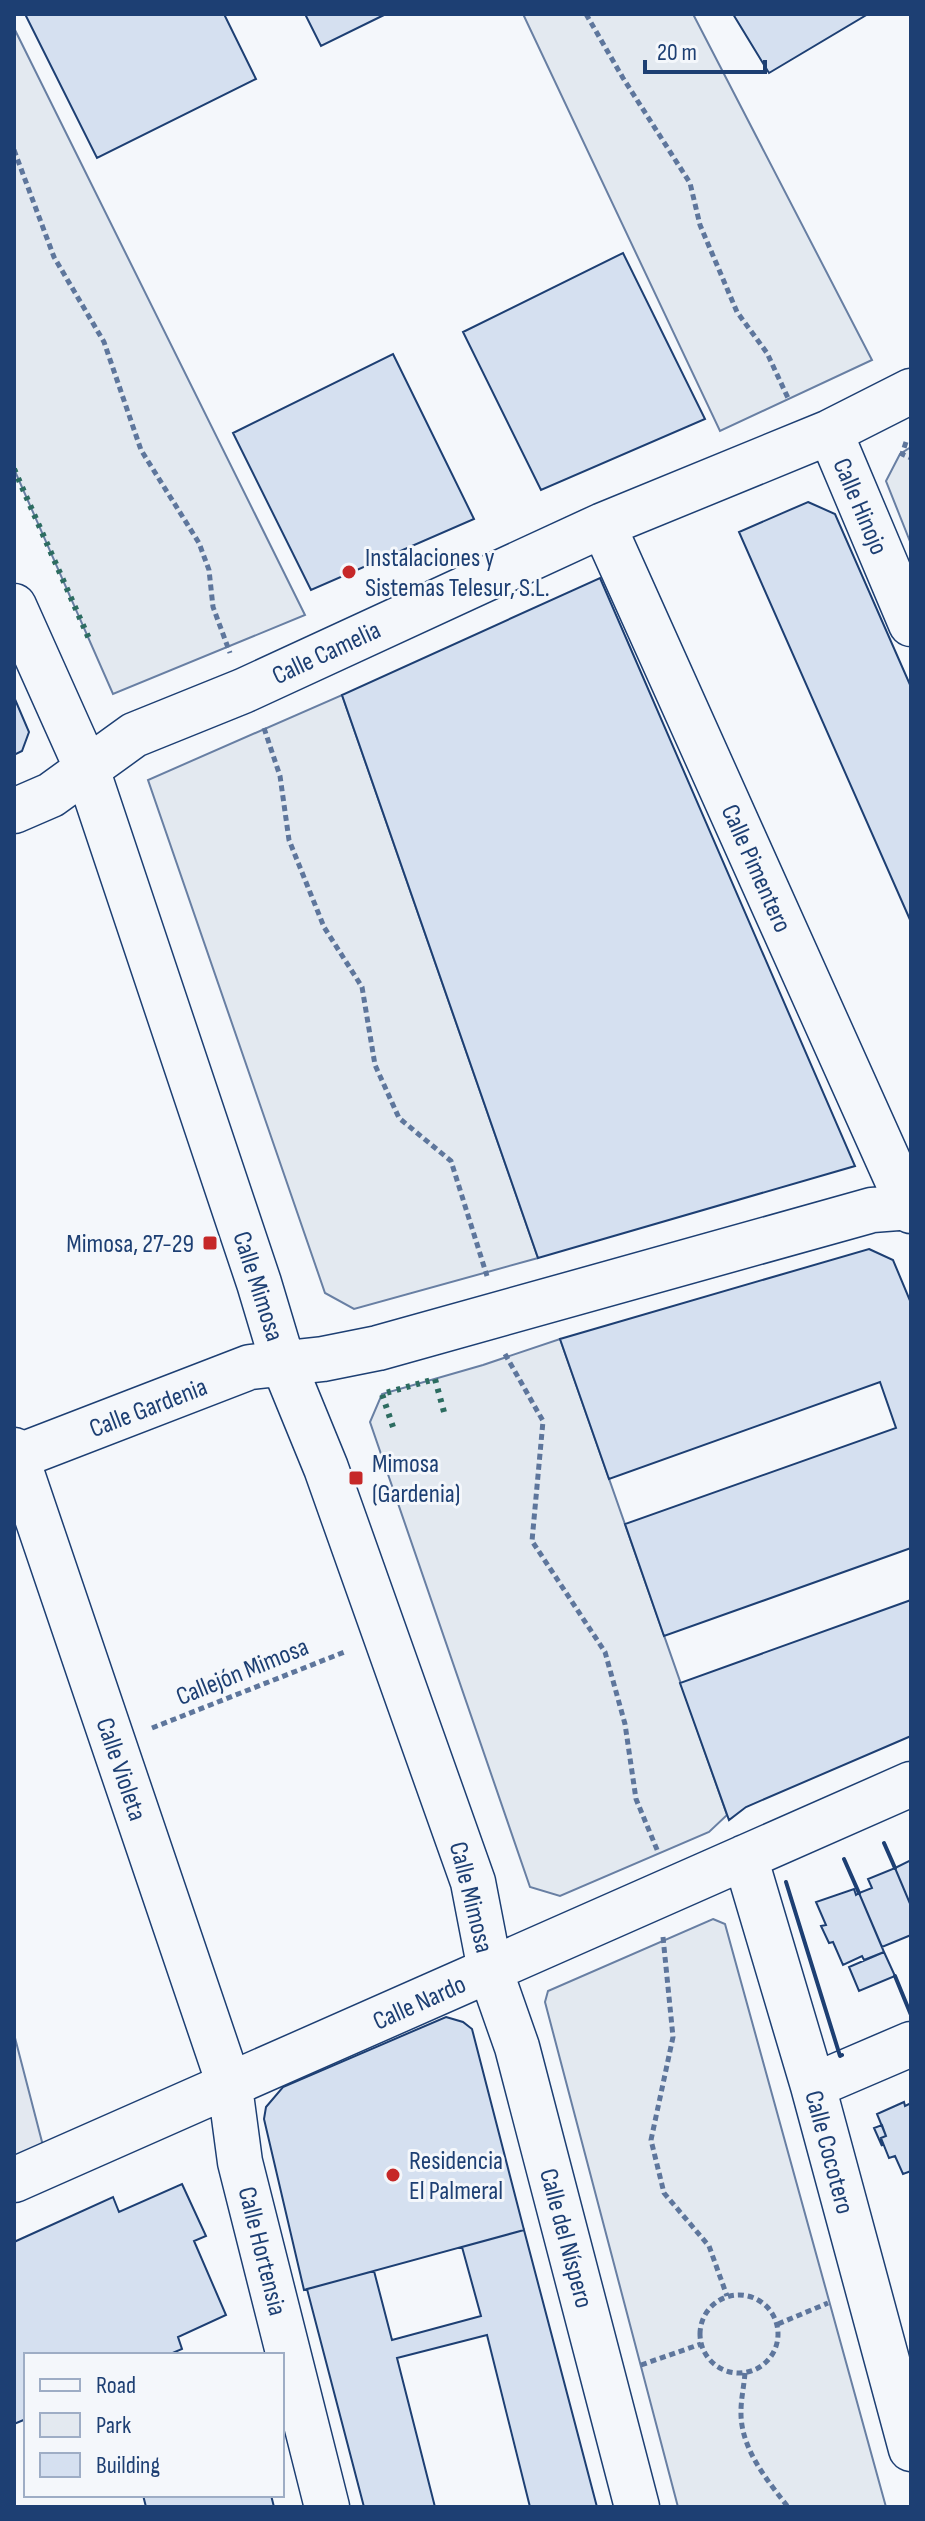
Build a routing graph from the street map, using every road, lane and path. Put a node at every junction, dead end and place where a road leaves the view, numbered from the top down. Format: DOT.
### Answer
graph roads {
  1 [pos="586,14"];
  2 [pos="14,150"];
  3 [pos="911,391"];
  4 [pos="788,398"];
  5 [pos="911,429"];
  6 [pos="830,432"];
  7 [pos="911,458"];
  8 [pos="603,525"];
  9 [pos="14,606"];
  10 [pos="911,624"];
  11 [pos="228,648"];
  12 [pos="87,769"];
  13 [pos="14,811"];
  14 [pos="911,1208"];
  15 [pos="283,1363"];
  16 [pos="15,1455"];
  17 [pos="386,1636"];
  18 [pos="113,1743"];
  19 [pos="911,1784"];
  20 [pos="745,1857"];
  21 [pos="665,1941"];
  22 [pos="490,1970"];
  23 [pos="911,2044"];
  24 [pos="813,2086"];
  25 [pos="230,2087"];
  26 [pos="14,2180"];
  27 [pos="727,2296"];
  28 [pos="830,2302"];
  29 [pos="893,2312"];
  30 [pos="778,2324"];
  31 [pos="701,2344"];
  32 [pos="641,2365"];
  33 [pos="745,2373"];
  34 [pos="911,2449"];
  35 [pos="327,2507"];
  36 [pos="637,2507"];
  37 [pos="788,2507"];
  1 -- 4 [label="path"];
  2 -- 11 [label="path"];
  3 -- 6 [label="street, Calle Camelia"];
  5 -- 7 [label="path"];
  6 -- 8 [label="street, Calle Camelia"];
  6 -- 10 [label="street, Calle Hinojo"];
  8 -- 12 [label="street, Calle Camelia"];
  8 -- 14 [label="street, Calle Pimentero"];
  9 -- 12 [label="street, Calle Mimosa"];
  12 -- 13 [label="street, Calle Camelia"];
  12 -- 15 [label="street, Calle Mimosa"];
  14 -- 15 [label="street, Calle Gardenia"];
  15 -- 16 [label="street, Calle Gardenia"];
  15 -- 17 [label="street, Calle Mimosa"];
  16 -- 18 [label="street, Calle Violeta"];
  17 -- 18 [label="path, Callejón Mimosa"];
  17 -- 22 [label="street, Calle Mimosa"];
  18 -- 25 [label="street, Calle Violeta"];
  19 -- 20 [label="street, Calle Nardo"];
  20 -- 22 [label="street, Calle Nardo"];
  20 -- 24 [label="street, Calle Cocotero"];
  21 -- 27 [label="path"];
  22 -- 25 [label="street, Calle Nardo"];
  22 -- 36 [label="street, Calle del Níspero"];
  23 -- 24 [label="street"];
  24 -- 29 [label="street, Calle Cocotero"];
  25 -- 26 [label="street, Calle Nardo"];
  25 -- 35 [label="street, Calle Hortensia"];
  27 -- 30 [label="path"];
  27 -- 31 [label="path"];
  28 -- 30 [label="path"];
  29 -- 34 [label="street, Calle Cocotero"];
  30 -- 33 [label="path"];
  31 -- 32 [label="path"];
  31 -- 33 [label="path"];
  33 -- 37 [label="path"];
}
